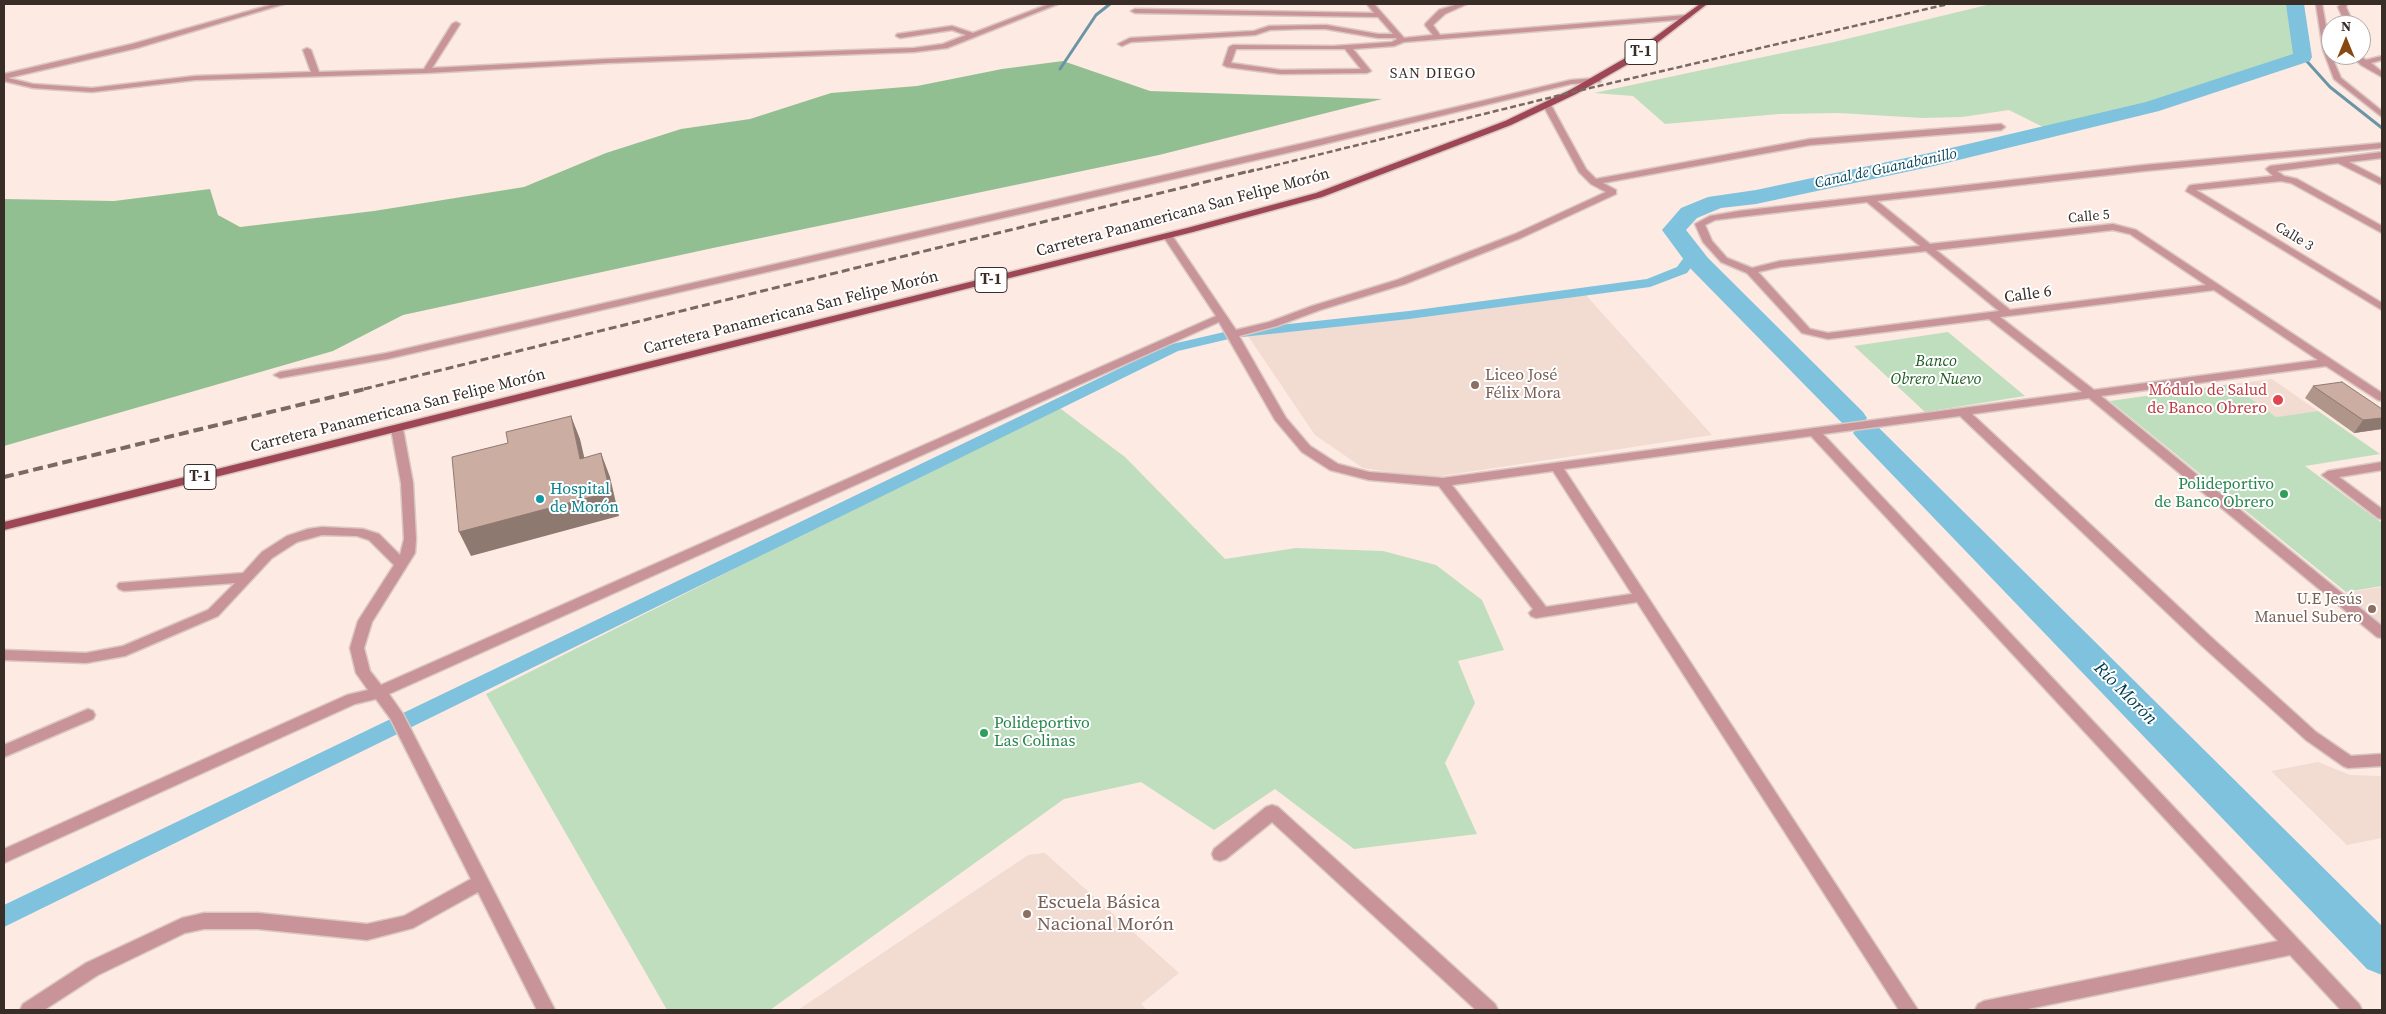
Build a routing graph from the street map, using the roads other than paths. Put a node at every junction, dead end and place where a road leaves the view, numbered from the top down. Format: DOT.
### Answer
graph roads {
  1 [pos="281,4"];
  2 [pos="1055,4"];
  3 [pos="1370,4"];
  4 [pos="1464,4"];
  5 [pos="1704,4"];
  6 [pos="2319,4"];
  7 [pos="1135,11"];
  8 [pos="1380,15"];
  9 [pos="1687,17"];
  10 [pos="456,24"];
  11 [pos="973,35"];
  12 [pos="900,36"];
  13 [pos="1438,36"];
  14 [pos="1400,38"];
  15 [pos="1122,44"];
  16 [pos="1347,47"];
  17 [pos="307,50"];
  18 [pos="2367,65"];
  19 [pos="426,71"];
  20 [pos="316,74"];
  21 [pos="2382,75"];
  22 [pos="4,78"];
  23 [pos="1597,80"];
  24 [pos="1547,105"];
  25 [pos="2382,115"];
  26 [pos="2001,127"];
  27 [pos="2382,145"];
  28 [pos="2382,155"];
  29 [pos="2341,161"];
  30 [pos="2281,178"];
  31 [pos="1594,182"];
  32 [pos="2382,182"];
  33 [pos="1869,199"];
  34 [pos="2382,230"];
  35 [pos="1168,236"];
  36 [pos="1928,248"];
  37 [pos="1751,272"];
  38 [pos="2215,287"];
  39 [pos="2382,307"];
  40 [pos="2007,313"];
  41 [pos="1992,316"];
  42 [pos="1221,317"];
  43 [pos="1233,334"];
  44 [pos="2329,362"];
  45 [pos="280,375"];
  46 [pos="2091,394"];
  47 [pos="2382,398"];
  48 [pos="1964,413"];
  49 [pos="397,429"];
  50 [pos="1814,432"];
  51 [pos="2382,466"];
  52 [pos="1557,468"];
  53 [pos="1443,482"];
  54 [pos="2382,515"];
  55 [pos="4,526"];
  56 [pos="402,564"];
  57 [pos="248,576"];
  58 [pos="124,586"];
  59 [pos="1641,597"];
  60 [pos="2382,633"];
  61 [pos="4,654"];
  62 [pos="378,693"];
  63 [pos="88,715"];
  64 [pos="4,751"];
  65 [pos="2382,760"];
  66 [pos="1220,854"];
  67 [pos="4,856"];
  68 [pos="482,882"];
  69 [pos="2292,946"];
  70 [pos="29,1010"];
  71 [pos="546,1010"];
  72 [pos="1489,1010"];
  73 [pos="1909,1010"];
  74 [pos="1984,1010"];
  75 [pos="2353,1010"];
  1 -- 22 [label="street"];
  2 -- 11 [label="street"];
  3 -- 8 [label="street"];
  4 -- 13 [label="street"];
  5 -- 9 [label="main road, T-1"];
  6 -- 25 [label="street"];
  7 -- 8 [label="street"];
  8 -- 14 [label="street"];
  9 -- 13 [label="street"];
  9 -- 23 [label="main road, T-1"];
  10 -- 19 [label="street"];
  11 -- 12 [label="street"];
  11 -- 19 [label="street"];
  13 -- 14 [label="street"];
  14 -- 15 [label="street"];
  14 -- 16 [label="street"];
  16 -- 16 [label="street"];
  17 -- 20 [label="street"];
  18 -- 21 [label="street"];
  19 -- 20 [label="street"];
  20 -- 22 [label="street"];
  23 -- 24 [label="main road, Carretera Panamericana San Felipe Morón / T-1"];
  23 -- 45 [label="street"];
  24 -- 31 [label="street"];
  24 -- 35 [label="main road, Carretera Panamericana San Felipe Morón / T-1"];
  26 -- 31 [label="street"];
  27 -- 33 [label="street"];
  28 -- 29 [label="street"];
  29 -- 30 [label="street"];
  29 -- 32 [label="street"];
  30 -- 34 [label="street"];
  30 -- 39 [label="street, Calle 3"];
  31 -- 43 [label="street"];
  33 -- 36 [label="street"];
  33 -- 37 [label="street"];
  35 -- 42 [label="street"];
  35 -- 49 [label="main road, Carretera Panamericana San Felipe Morón / T-1"];
  36 -- 37 [label="street, Calle 5"];
  36 -- 38 [label="street, Calle 5"];
  36 -- 40 [label="street"];
  37 -- 41 [label="street, Calle 6"];
  38 -- 40 [label="street, Calle 6"];
  38 -- 44 [label="street, Calle 5"];
  40 -- 41 [label="street, Calle 6"];
  41 -- 46 [label="street"];
  42 -- 43 [label="street"];
  42 -- 62 [label="street"];
  43 -- 53 [label="street"];
  44 -- 46 [label="street"];
  44 -- 47 [label="street, Calle 5"];
  46 -- 48 [label="street"];
  46 -- 60 [label="street"];
  48 -- 50 [label="street"];
  48 -- 65 [label="street"];
  49 -- 55 [label="main road, Carretera Panamericana San Felipe Morón / T-1"];
  49 -- 56 [label="street"];
  50 -- 52 [label="street"];
  50 -- 69 [label="street"];
  51 -- 54 [label="street"];
  52 -- 53 [label="street"];
  52 -- 59 [label="street"];
  53 -- 59 [label="street"];
  56 -- 57 [label="street"];
  56 -- 62 [label="street"];
  57 -- 58 [label="street"];
  57 -- 61 [label="street"];
  59 -- 73 [label="street"];
  62 -- 67 [label="street"];
  62 -- 68 [label="street"];
  63 -- 64 [label="street"];
  66 -- 72 [label="street"];
  68 -- 70 [label="street"];
  68 -- 71 [label="street"];
  69 -- 74 [label="street"];
  69 -- 75 [label="street"];
}
